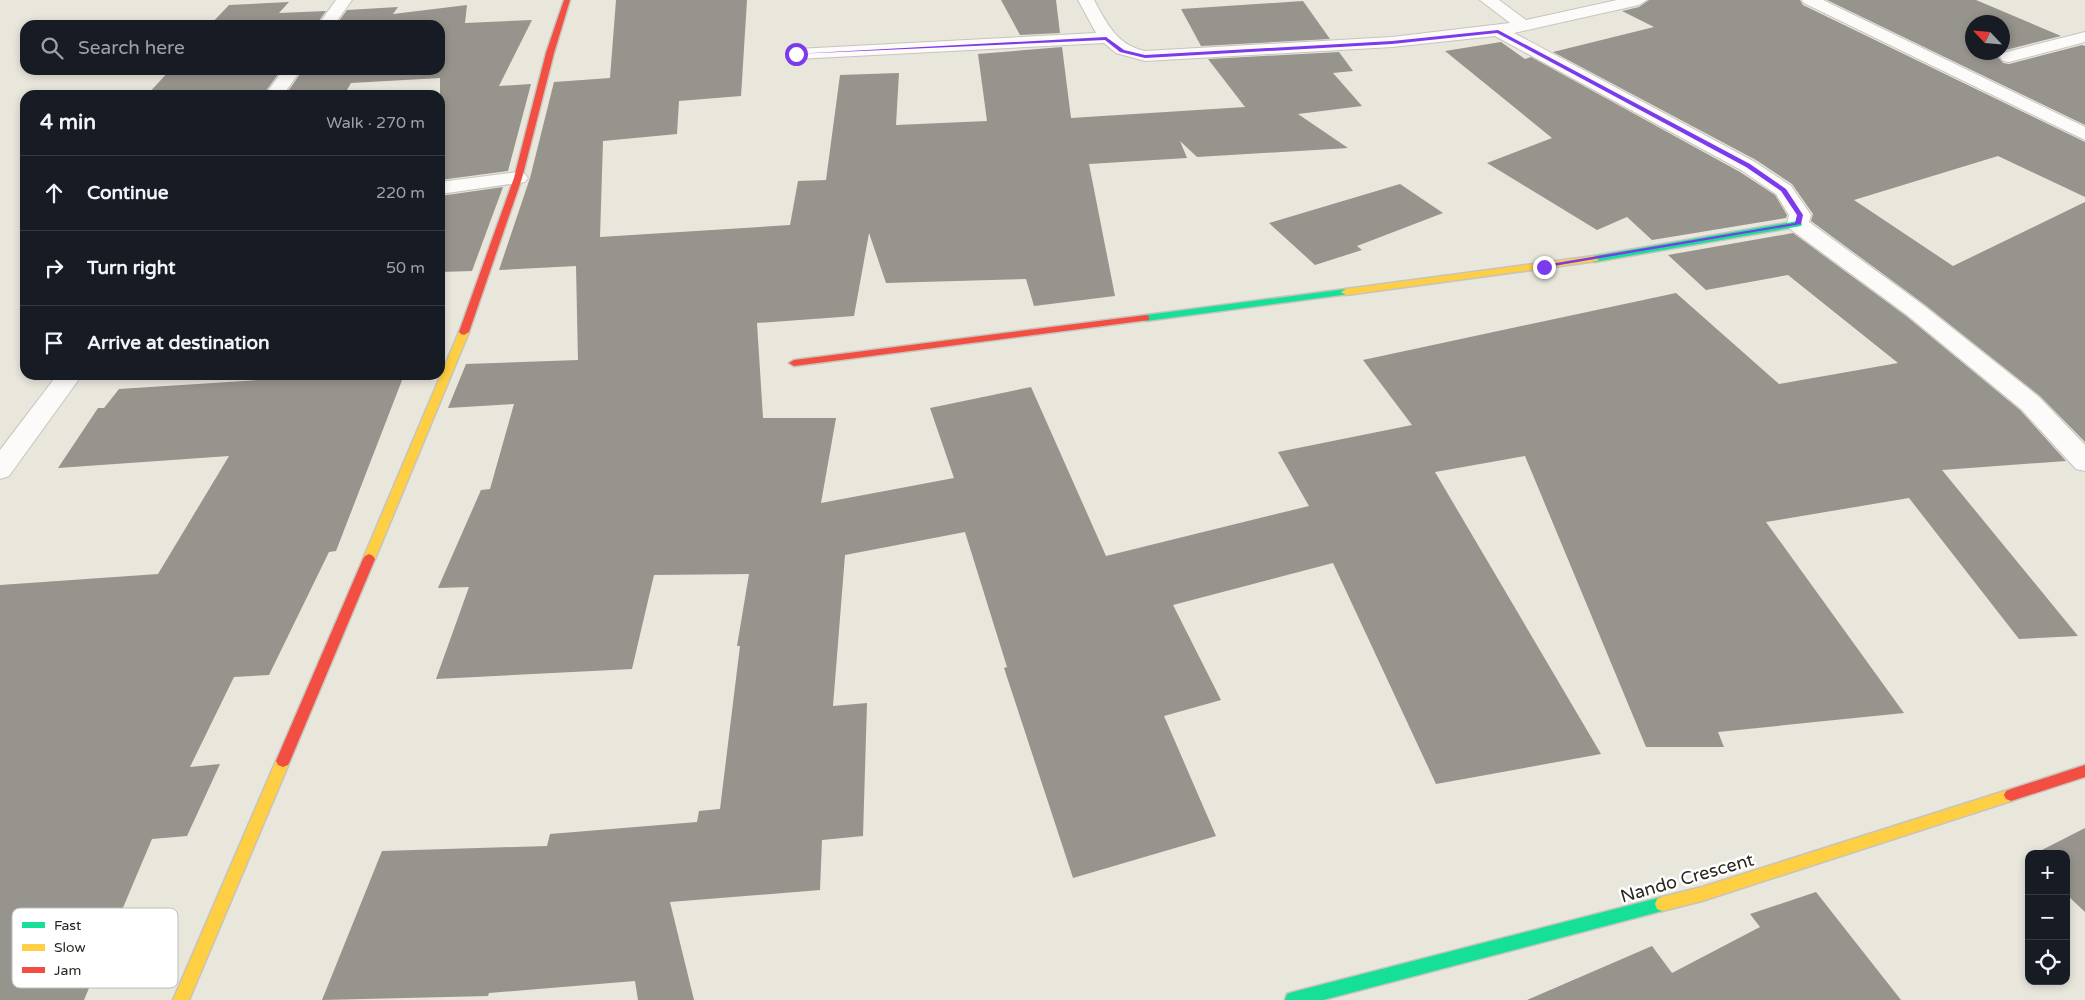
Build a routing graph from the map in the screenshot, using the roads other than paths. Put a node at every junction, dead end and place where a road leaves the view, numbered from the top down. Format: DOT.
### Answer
graph roads {
  1 [pos="344,0"];
  2 [pos="567,0"];
  3 [pos="1086,0"];
  4 [pos="1488,0"];
  5 [pos="1639,0"];
  6 [pos="1810,0"];
  7 [pos="330,20"];
  8 [pos="1524,26"];
  9 [pos="1498,31"];
  10 [pos="2085,37"];
  11 [pos="1106,38"];
  12 [pos="796,54"];
  13 [pos="2010,57"];
  14 [pos="288,75"];
  15 [pos="278,90"];
  16 [pos="2085,134"];
  17 [pos="518,178"];
  18 [pos="445,187"];
  19 [pos="1798,224"];
  20 [pos="794,363"];
  21 [pos="66,380"];
  22 [pos="2085,462"];
  23 [pos="0,469"];
  24 [pos="2085,771"];
  25 [pos="181,1000"];
  26 [pos="1293,1000"];
  1 -- 7 [label="street"];
  2 -- 17 [label="street"];
  3 -- 11 [label="street"];
  4 -- 8 [label="street"];
  5 -- 8 [label="street"];
  6 -- 16 [label="street"];
  8 -- 9 [label="street"];
  9 -- 11 [label="street"];
  9 -- 19 [label="street"];
  10 -- 13 [label="street"];
  11 -- 12 [label="street"];
  14 -- 15 [label="street"];
  17 -- 18 [label="street"];
  17 -- 25 [label="street"];
  19 -- 20 [label="street"];
  19 -- 22 [label="street"];
  21 -- 23 [label="street"];
  24 -- 26 [label="street, Nando Crescent"];
}
